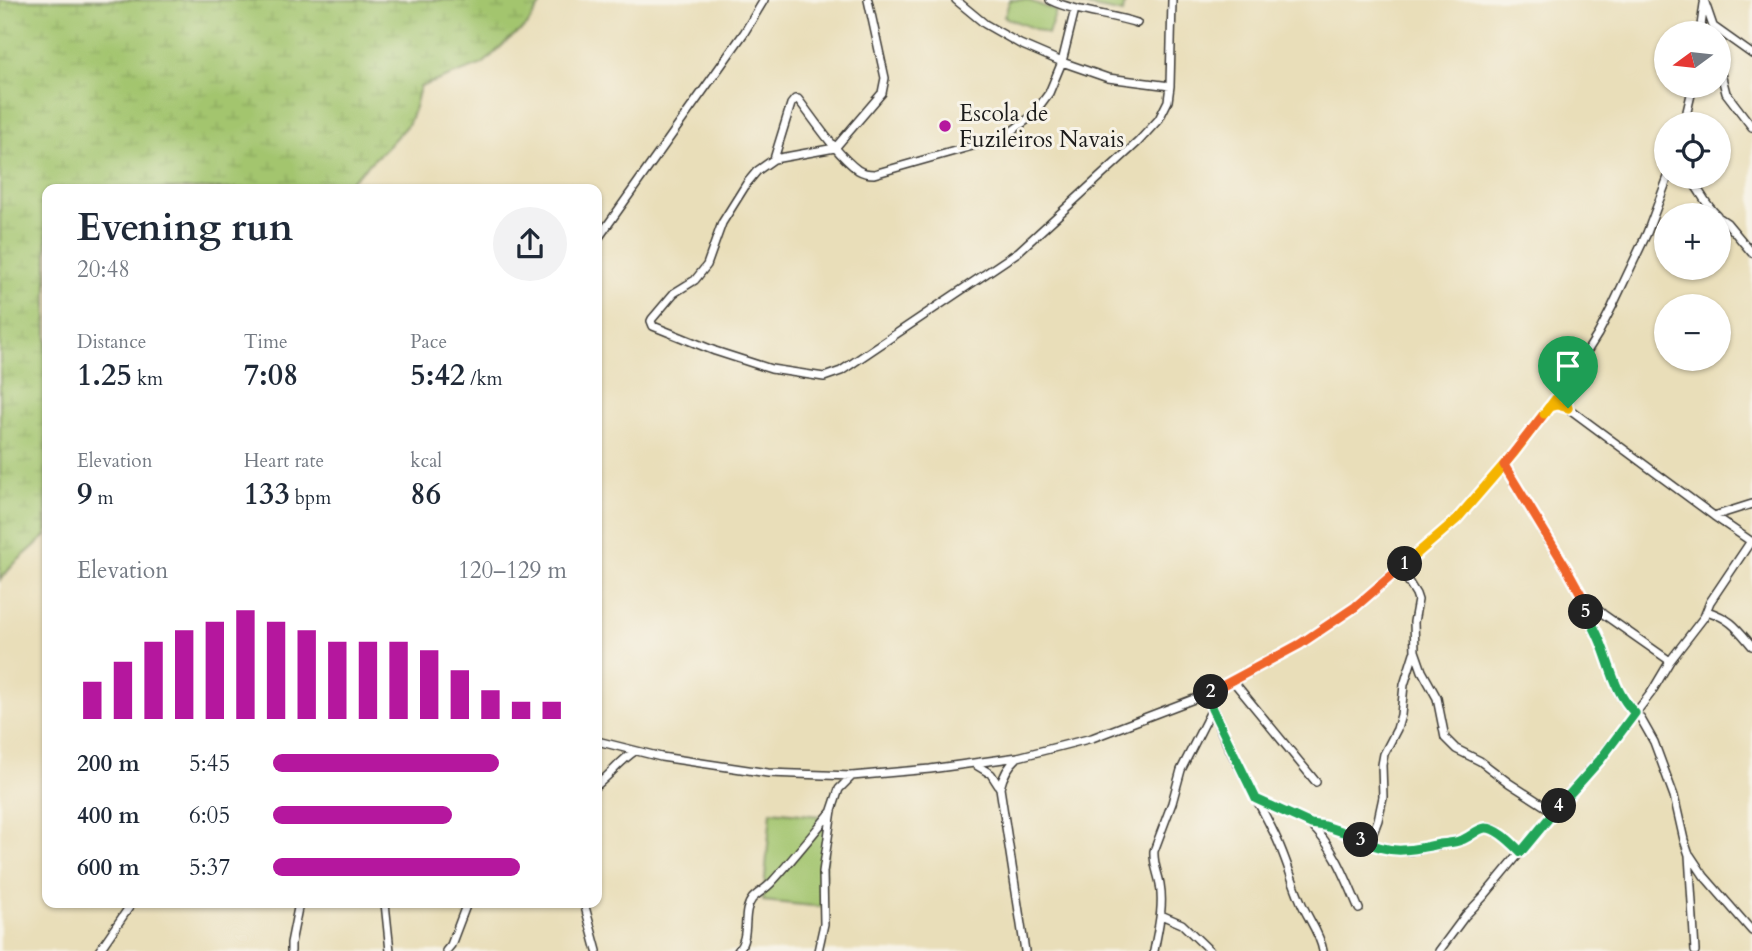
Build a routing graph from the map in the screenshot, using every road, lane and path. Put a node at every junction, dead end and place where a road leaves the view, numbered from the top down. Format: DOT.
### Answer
graph roads {
  1 [pos="764,0"];
  2 [pos="868,0"];
  3 [pos="956,0"];
  4 [pos="1050,0"];
  5 [pos="1172,0"];
  6 [pos="1704,0"];
  7 [pos="1075,9"];
  8 [pos="1701,21"];
  9 [pos="1711,21"];
  10 [pos="1137,23"];
  11 [pos="1731,41"];
  12 [pos="1752,54"];
  13 [pos="1062,62"];
  14 [pos="1170,86"];
  15 [pos="1730,98"];
  16 [pos="1752,127"];
  17 [pos="835,148"];
  18 [pos="774,159"];
  19 [pos="1664,189"];
  20 [pos="1731,228"];
  21 [pos="602,233"];
  22 [pos="1752,253"];
  23 [pos="1566,385"];
  24 [pos="1549,407"];
  25 [pos="1568,408"];
  26 [pos="1504,465"];
  27 [pos="1752,504"];
  28 [pos="1714,516"];
  29 [pos="1751,541"];
  30 [pos="1401,568"];
  31 [pos="1582,596"];
  32 [pos="1707,611"];
  33 [pos="1752,646"];
  34 [pos="1415,651"];
  35 [pos="1670,661"];
  36 [pos="1233,681"];
  37 [pos="1207,694"];
  38 [pos="1212,709"];
  39 [pos="1635,713"];
  40 [pos="602,742"];
  41 [pos="635,751"];
  42 [pos="1018,757"];
  43 [pos="974,764"];
  44 [pos="826,775"];
  45 [pos="852,776"];
  46 [pos="602,781"];
  47 [pos="1316,782"];
  48 [pos="1000,788"];
  49 [pos="836,794"];
  50 [pos="1256,799"];
  51 [pos="832,810"];
  52 [pos="1554,812"];
  53 [pos="1311,824"];
  54 [pos="1369,844"];
  55 [pos="1521,852"];
  56 [pos="1689,855"];
  57 [pos="129,908"];
  58 [pos="298,908"];
  59 [pos="386,908"];
  60 [pos="465,908"];
  61 [pos="585,908"];
  62 [pos="1359,909"];
  63 [pos="1161,915"];
  64 [pos="1752,931"];
  65 [pos="450,949"];
  66 [pos="99,951"];
  67 [pos="290,951"];
  68 [pos="390,951"];
  69 [pos="597,951"];
  70 [pos="738,951"];
  71 [pos="818,951"];
  72 [pos="1026,951"];
  73 [pos="1154,951"];
  74 [pos="1210,951"];
  75 [pos="1323,951"];
  76 [pos="1439,951"];
  77 [pos="1695,951"];
  1 -- 21 [label="street"];
  2 -- 17 [label="street"];
  3 -- 13 [label="street"];
  4 -- 7 [label="street"];
  5 -- 14 [label="street"];
  6 -- 8 [label="street"];
  6 -- 9 [label="street"];
  7 -- 10 [label="street"];
  7 -- 13 [label="street"];
  11 -- 12 [label="street"];
  13 -- 14 [label="street"];
  13 -- 17 [label="street"];
  14 -- 18 [label="street"];
  15 -- 16 [label="street"];
  17 -- 18 [label="street"];
  17 -- 18 [label="street"];
  19 -- 23 [label="street"];
  20 -- 22 [label="street"];
  23 -- 24 [label="street"];
  23 -- 25 [label="street"];
  24 -- 25 [label="street"];
  24 -- 26 [label="street"];
  25 -- 28 [label="street"];
  26 -- 30 [label="street"];
  26 -- 31 [label="street"];
  27 -- 28 [label="street"];
  28 -- 29 [label="street"];
  29 -- 32 [label="street"];
  30 -- 34 [label="street"];
  30 -- 36 [label="street"];
  31 -- 35 [label="street"];
  31 -- 39 [label="street"];
  32 -- 33 [label="street"];
  32 -- 35 [label="street"];
  34 -- 52 [label="street"];
  34 -- 54 [label="street"];
  35 -- 39 [label="street"];
  36 -- 37 [label="street"];
  36 -- 47 [label="street"];
  37 -- 38 [label="street"];
  37 -- 42 [label="street"];
  38 -- 50 [label="street"];
  38 -- 63 [label="street"];
  39 -- 52 [label="street"];
  39 -- 56 [label="street"];
  40 -- 41 [label="street"];
  41 -- 44 [label="street"];
  41 -- 46 [label="street"];
  42 -- 43 [label="street"];
  42 -- 48 [label="street"];
  43 -- 45 [label="street"];
  43 -- 48 [label="street"];
  44 -- 45 [label="street"];
  44 -- 49 [label="street"];
  45 -- 49 [label="street"];
  48 -- 72 [label="street"];
  49 -- 51 [label="street"];
  50 -- 53 [label="street"];
  50 -- 75 [label="street"];
  51 -- 70 [label="street"];
  51 -- 71 [label="street"];
  52 -- 55 [label="street"];
  53 -- 54 [label="street"];
  53 -- 62 [label="street"];
  54 -- 55 [label="street"];
  55 -- 76 [label="street"];
  56 -- 64 [label="street"];
  56 -- 77 [label="street"];
  57 -- 66 [label="street"];
  58 -- 67 [label="street"];
  59 -- 68 [label="street"];
  60 -- 65 [label="street"];
  61 -- 69 [label="street"];
  63 -- 73 [label="street"];
  63 -- 74 [label="street"];
}
